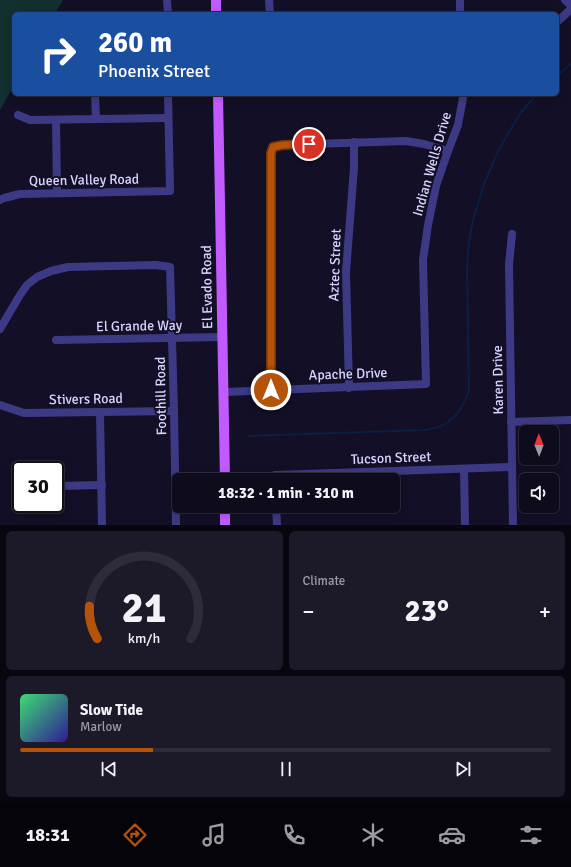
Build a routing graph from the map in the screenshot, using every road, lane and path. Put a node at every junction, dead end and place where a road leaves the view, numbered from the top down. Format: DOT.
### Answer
graph roads {
  1 [pos="168,0"];
  2 [pos="216,0"];
  3 [pos="269,0"];
  4 [pos="460,0"];
  5 [pos="565,0"];
  6 [pos="571,8"];
  7 [pos="168,12"];
  8 [pos="216,12"];
  9 [pos="270,12"];
  10 [pos="460,12"];
  11 [pos="559,20"];
  12 [pos="95,96"];
  13 [pos="168,96"];
  14 [pos="218,96"];
  15 [pos="462,96"];
  16 [pos="18,115"];
  17 [pos="168,118"];
  18 [pos="96,119"];
  19 [pos="56,120"];
  20 [pos="354,142"];
  21 [pos="448,151"];
  22 [pos="57,194"];
  23 [pos="0,200"];
  24 [pos="512,234"];
  25 [pos="0,330"];
  26 [pos="222,337"];
  27 [pos="172,338"];
  28 [pos="56,340"];
  29 [pos="426,384"];
  30 [pos="349,388"];
  31 [pos="271,390"];
  32 [pos="224,392"];
  33 [pos="0,405"];
  34 [pos="174,411"];
  35 [pos="100,412"];
  36 [pos="571,420"];
  37 [pos="511,422"];
  38 [pos="512,467"];
  39 [pos="464,468"];
  40 [pos="225,473"];
  41 [pos="329,473"];
  42 [pos="102,485"];
  43 [pos="64,486"];
  44 [pos="225,513"];
  45 [pos="276,513"];
  46 [pos="102,525"];
  47 [pos="176,525"];
  48 [pos="225,525"];
  49 [pos="277,525"];
  50 [pos="465,525"];
  51 [pos="513,525"];
  1 -- 7 [label="street"];
  2 -- 8 [label="main road"];
  3 -- 9 [label="street"];
  4 -- 10 [label="street"];
  5 -- 6 [label="street"];
  6 -- 11 [label="street"];
  12 -- 18 [label="street"];
  13 -- 17 [label="street"];
  14 -- 26 [label="main road, El Evado Road"];
  15 -- 21 [label="street, Indian Wells Drive"];
  16 -- 19 [label="street"];
  17 -- 18 [label="street"];
  17 -- 22 [label="street, Queen Valley Road"];
  18 -- 19 [label="street"];
  19 -- 22 [label="street"];
  20 -- 21 [label="street"];
  20 -- 30 [label="street, Aztec Street"];
  20 -- 31 [label="street"];
  21 -- 29 [label="street, Indian Wells Drive"];
  22 -- 23 [label="street, Queen Valley Road"];
  24 -- 37 [label="street, Karen Drive"];
  25 -- 27 [label="street, Foothill Road"];
  26 -- 27 [label="street, El Grande Way"];
  26 -- 32 [label="main road, El Evado Road"];
  27 -- 28 [label="street, El Grande Way"];
  27 -- 34 [label="street, Foothill Road"];
  29 -- 30 [label="street, Apache Drive"];
  30 -- 31 [label="street, Apache Drive"];
  31 -- 32 [label="street, Apache Drive"];
  32 -- 40 [label="main road, El Evado Road"];
  33 -- 35 [label="street, Stivers Road"];
  34 -- 35 [label="street, Stivers Road"];
  34 -- 47 [label="street, Foothill Road"];
  35 -- 42 [label="street"];
  36 -- 37 [label="street"];
  37 -- 38 [label="street, Karen Drive"];
  38 -- 39 [label="street, Tucson Street"];
  38 -- 51 [label="street, Karen Drive"];
  39 -- 41 [label="street, Tucson Street"];
  39 -- 50 [label="street"];
  42 -- 43 [label="street"];
  42 -- 46 [label="street"];
  44 -- 48 [label="main road"];
  45 -- 49 [label="street"];
}
